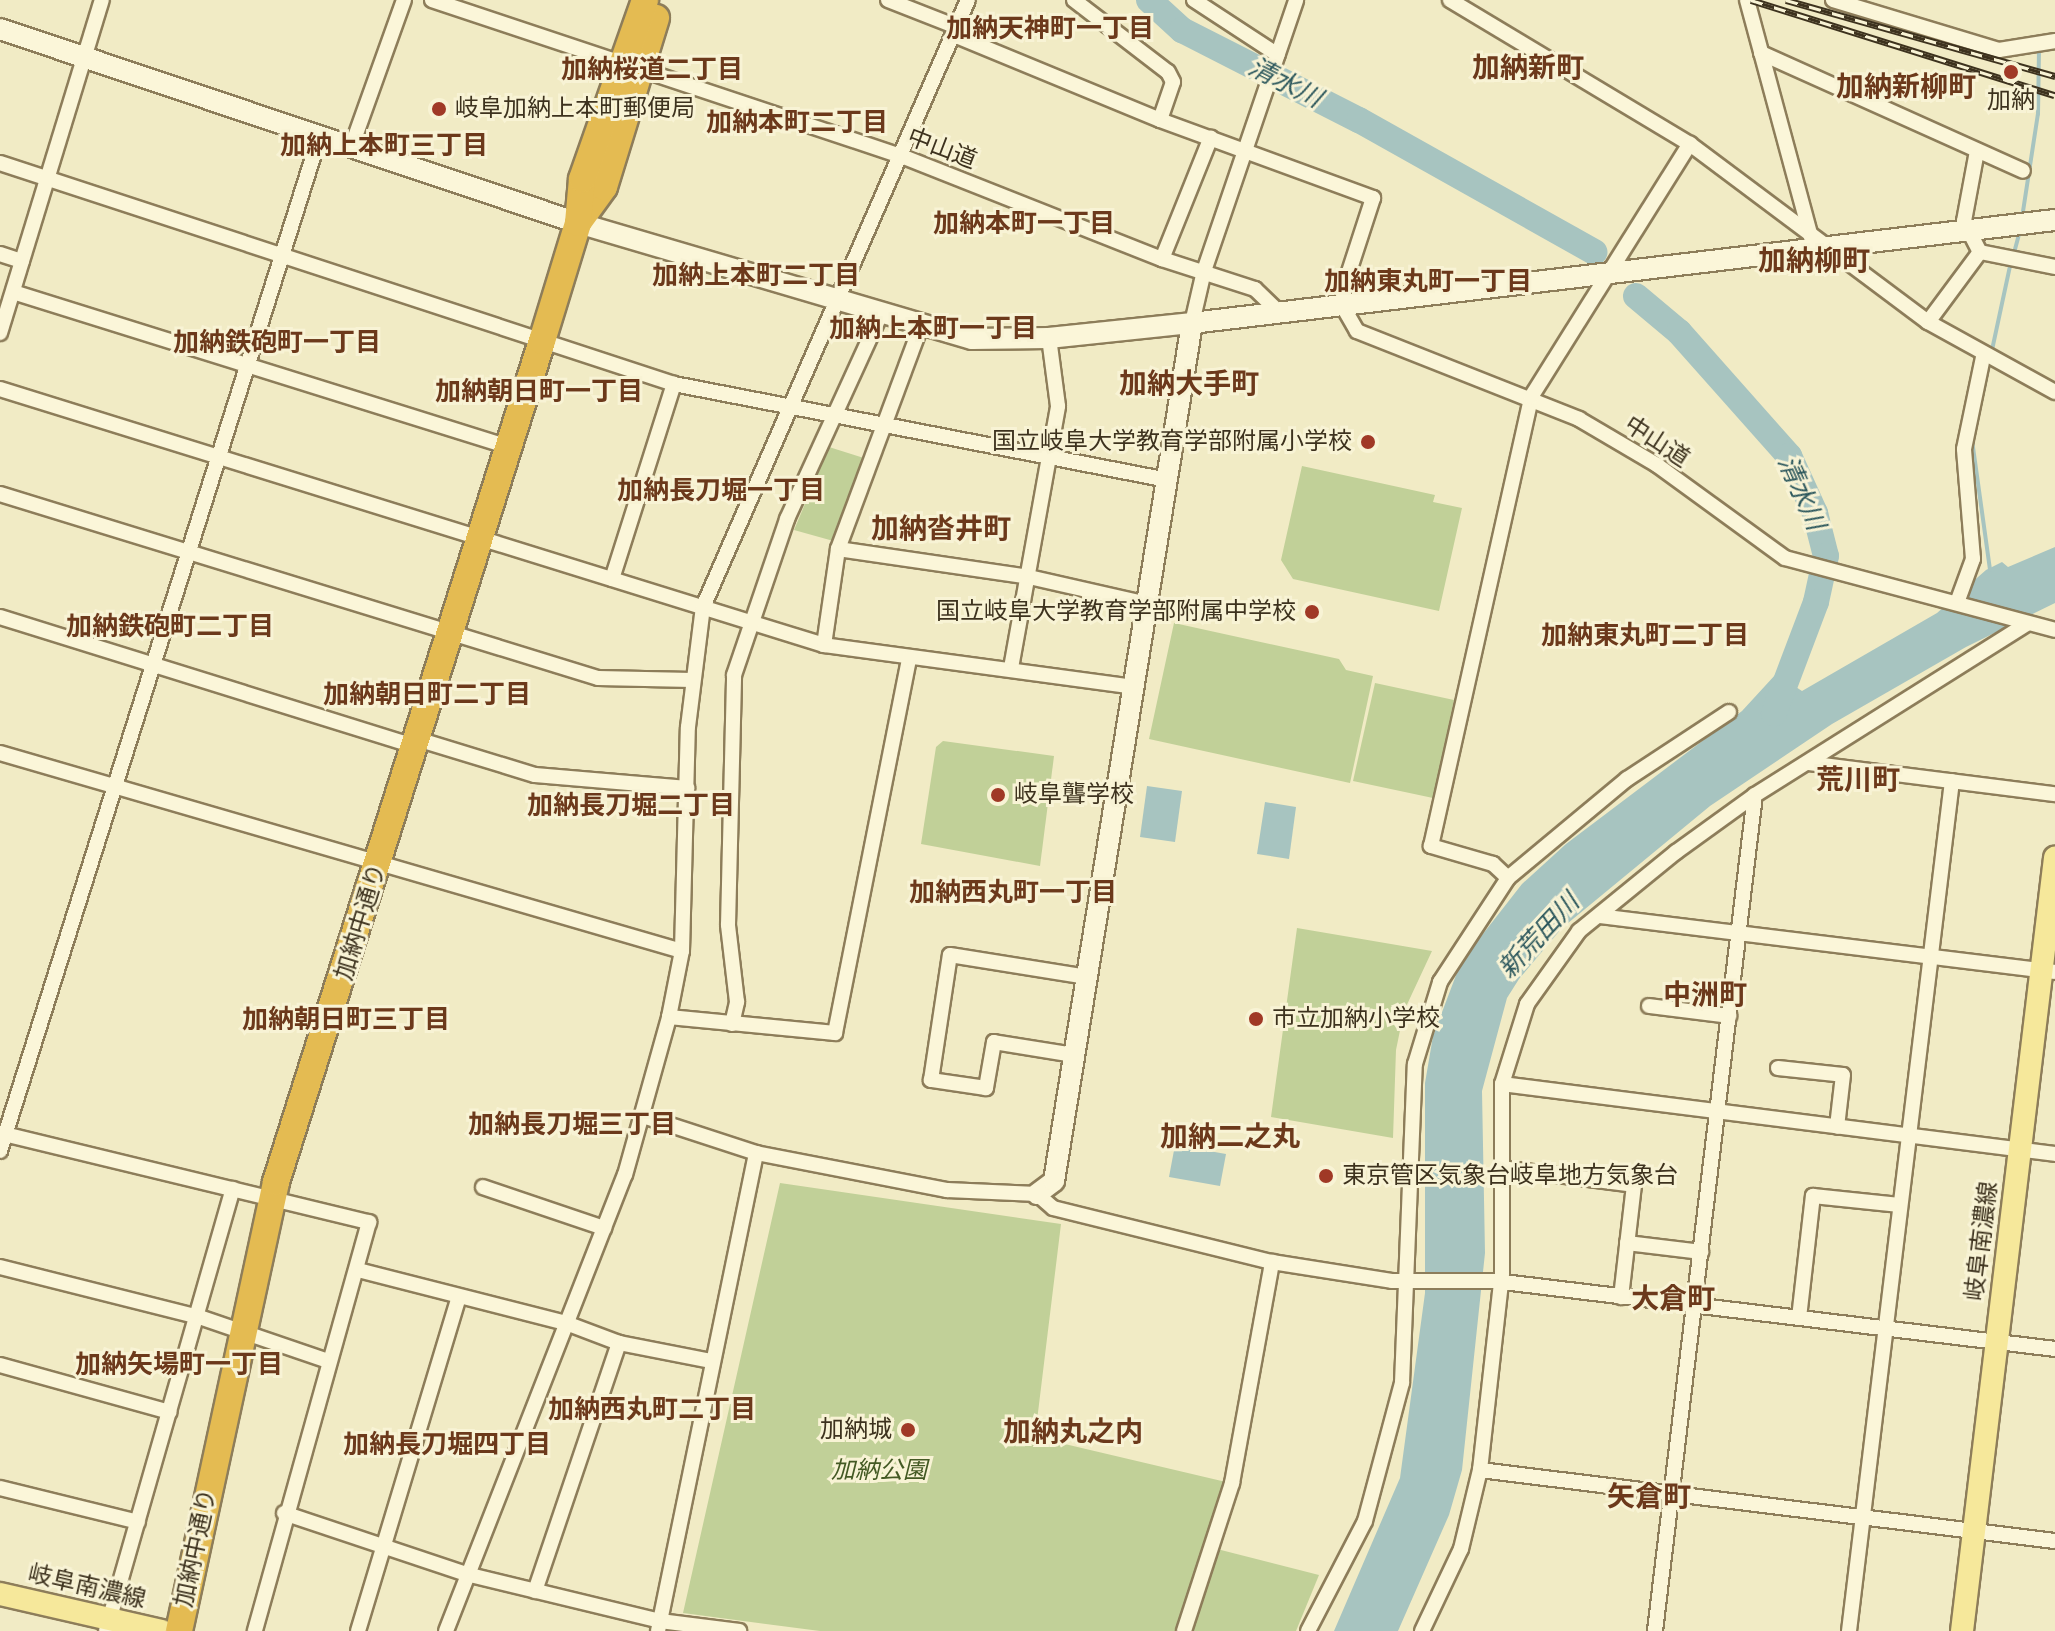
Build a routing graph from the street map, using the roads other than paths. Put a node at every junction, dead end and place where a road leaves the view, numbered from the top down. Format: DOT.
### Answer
graph roads {
  1 [pos="102,0"];
  2 [pos="404,0"];
  3 [pos="432,0"];
  4 [pos="645,0"];
  5 [pos="661,0"];
  6 [pos="888,0"];
  7 [pos="968,0"];
  8 [pos="1074,0"];
  9 [pos="1194,0"];
  10 [pos="1296,0"];
  11 [pos="1450,0"];
  12 [pos="1747,0"];
  13 [pos="1833,0"];
  14 [pos="0,29"];
  15 [pos="956,31"];
  16 [pos="2055,41"];
  17 [pos="1761,53"];
  18 [pos="88,58"];
  19 [pos="1276,61"];
  20 [pos="633,63"];
  21 [pos="1160,120"];
  22 [pos="1211,137"];
  23 [pos="319,138"];
  24 [pos="1690,144"];
  25 [pos="351,148"];
  26 [pos="1246,150"];
  27 [pos="1977,151"];
  28 [pos="899,155"];
  29 [pos="0,163"];
  30 [pos="2023,171"];
  31 [pos="46,181"];
  32 [pos="2055,220"];
  33 [pos="578,223"];
  34 [pos="1974,232"];
  35 [pos="1819,243"];
  36 [pos="1980,252"];
  37 [pos="0,254"];
  38 [pos="282,256"];
  39 [pos="1162,259"];
  40 [pos="22,261"];
  41 [pos="2055,267"];
  42 [pos="1204,271"];
  43 [pos="1608,274"];
  44 [pos="13,292"];
  45 [pos="835,300"];
  46 [pos="1342,305"];
  47 [pos="1280,313"];
  48 [pos="881,314"];
  49 [pos="1928,322"];
  50 [pos="1192,323"];
  51 [pos="921,326"];
  52 [pos="0,333"];
  53 [pos="1049,338"];
  54 [pos="542,341"];
  55 [pos="1989,360"];
  56 [pos="248,363"];
  57 [pos="674,384"];
  58 [pos="0,389"];
  59 [pos="2055,392"];
  60 [pos="1531,397"];
  61 [pos="788,405"];
  62 [pos="832,415"];
  63 [pos="884,427"];
  64 [pos="509,447"];
  65 [pos="1048,458"];
  66 [pos="218,459"];
  67 [pos="1168,480"];
  68 [pos="0,494"];
  69 [pos="481,537"];
  70 [pos="838,549"];
  71 [pos="188,551"];
  72 [pos="1029,577"];
  73 [pos="612,579"];
  74 [pos="1958,600"];
  75 [pos="1148,604"];
  76 [pos="703,607"];
  77 [pos="0,617"];
  78 [pos="750,622"];
  79 [pos="2027,624"];
  80 [pos="2055,630"];
  81 [pos="451,633"];
  82 [pos="824,645"];
  83 [pos="909,658"];
  84 [pos="153,664"];
  85 [pos="1011,668"];
  86 [pos="692,680"];
  87 [pos="1136,687"];
  88 [pos="1729,712"];
  89 [pos="416,742"];
  90 [pos="0,753"];
  91 [pos="1808,763"];
  92 [pos="1952,781"];
  93 [pos="113,788"];
  94 [pos="687,788"];
  95 [pos="2055,794"];
  96 [pos="1755,795"];
  97 [pos="2055,858"];
  98 [pos="378,866"];
  99 [pos="1508,878"];
  100 [pos="1599,916"];
  101 [pos="1740,933"];
  102 [pos="682,951"];
  103 [pos="1930,955"];
  104 [pos="2048,971"];
  105 [pos="1087,977"];
  106 [pos="1649,1006"];
  107 [pos="1729,1016"];
  108 [pos="669,1017"];
  109 [pos="732,1024"];
  110 [pos="1074,1055"];
  111 [pos="1778,1068"];
  112 [pos="1502,1084"];
  113 [pos="1718,1112"];
  114 [pos="643,1116"];
  115 [pos="1837,1127"];
  116 [pos="2,1134"];
  117 [pos="1908,1136"];
  118 [pos="0,1151"];
  119 [pos="2019,1151"];
  120 [pos="756,1153"];
  121 [pos="2055,1154"];
  122 [pos="1502,1168"];
  123 [pos="483,1187"];
  124 [pos="233,1189"];
  125 [pos="1037,1194"];
  126 [pos="272,1198"];
  127 [pos="1900,1205"];
  128 [pos="604,1228"];
  129 [pos="1627,1243"];
  130 [pos="1701,1252"];
  131 [pos="1272,1262"];
  132 [pos="0,1267"];
  133 [pos="358,1270"];
  134 [pos="1498,1281"];
  135 [pos="1411,1282"];
  136 [pos="459,1297"];
  137 [pos="1621,1297"];
  138 [pos="1694,1306"];
  139 [pos="199,1317"];
  140 [pos="1799,1318"];
  141 [pos="566,1323"];
  142 [pos="1886,1329"];
  143 [pos="243,1330"];
  144 [pos="1997,1342"];
  145 [pos="619,1343"];
  146 [pos="2055,1349"];
  147 [pos="328,1361"];
  148 [pos="711,1361"];
  149 [pos="0,1365"];
  150 [pos="170,1412"];
  151 [pos="1480,1470"];
  152 [pos="0,1488"];
  153 [pos="1671,1494"];
  154 [pos="284,1513"];
  155 [pos="1863,1517"];
  156 [pos="138,1522"];
  157 [pos="1974,1531"];
  158 [pos="2055,1541"];
  159 [pos="384,1547"];
  160 [pos="466,1574"];
  161 [pos="535,1591"];
  162 [pos="0,1594"];
  163 [pos="108,1625"];
  164 [pos="659,1626"];
  165 [pos="162,1631"];
  166 [pos="179,1631"];
  167 [pos="255,1631"];
  168 [pos="358,1631"];
  169 [pos="446,1631"];
  170 [pos="739,1631"];
  171 [pos="1184,1631"];
  172 [pos="1308,1631"];
  173 [pos="1422,1631"];
  174 [pos="1655,1631"];
  175 [pos="1849,1631"];
  176 [pos="1962,1631"];
  1 -- 18 [label="street"];
  2 -- 25 [label="street"];
  3 -- 20 [label="street, 中山道"];
  4 -- 20 [label="highway, 加納中通り"];
  5 -- 20 [label="highway, 加納中通り"];
  6 -- 15 [label="street"];
  7 -- 15 [label="street"];
  8 -- 21 [label="street"];
  9 -- 19 [label="street"];
  10 -- 19 [label="street"];
  11 -- 24 [label="street"];
  12 -- 17 [label="street"];
  13 -- 16 [label="street"];
  14 -- 18 [label="street"];
  15 -- 21 [label="street"];
  15 -- 28 [label="street"];
  17 -- 27 [label="street"];
  17 -- 35 [label="street"];
  18 -- 23 [label="street"];
  18 -- 31 [label="street"];
  19 -- 26 [label="street"];
  20 -- 28 [label="street, 中山道"];
  20 -- 33 [label="highway, 加納中通り"];
  21 -- 22 [label="street"];
  22 -- 26 [label="street"];
  22 -- 39 [label="street"];
  23 -- 25 [label="street"];
  23 -- 38 [label="street"];
  24 -- 35 [label="street"];
  24 -- 43 [label="street"];
  25 -- 33 [label="street"];
  26 -- 42 [label="street"];
  26 -- 46 [label="street"];
  27 -- 30 [label="street"];
  27 -- 34 [label="street"];
  28 -- 39 [label="street, 中山道"];
  28 -- 45 [label="street"];
  29 -- 31 [label="street"];
  31 -- 38 [label="street"];
  31 -- 40 [label="street"];
  32 -- 34 [label="street"];
  33 -- 45 [label="street"];
  33 -- 54 [label="highway, 加納中通り"];
  34 -- 35 [label="street"];
  34 -- 36 [label="street"];
  35 -- 43 [label="street"];
  35 -- 49 [label="street"];
  36 -- 41 [label="street"];
  36 -- 49 [label="street"];
  37 -- 40 [label="street"];
  38 -- 54 [label="street"];
  38 -- 56 [label="street"];
  39 -- 42 [label="street, 中山道"];
  40 -- 44 [label="street"];
  42 -- 47 [label="street, 中山道"];
  42 -- 50 [label="street"];
  43 -- 46 [label="street"];
  43 -- 60 [label="street"];
  44 -- 52 [label="street"];
  44 -- 56 [label="street"];
  45 -- 48 [label="street"];
  45 -- 61 [label="street"];
  46 -- 47 [label="street"];
  46 -- 60 [label="street, 中山道"];
  47 -- 50 [label="street"];
  48 -- 51 [label="street"];
  48 -- 62 [label="street"];
  49 -- 55 [label="street"];
  50 -- 53 [label="street"];
  50 -- 67 [label="street"];
  51 -- 53 [label="street"];
  51 -- 63 [label="street"];
  53 -- 65 [label="street"];
  54 -- 57 [label="street"];
  54 -- 64 [label="highway, 加納中通り"];
  55 -- 59 [label="street"];
  55 -- 74 [label="street"];
  56 -- 64 [label="street"];
  56 -- 66 [label="street"];
  57 -- 61 [label="street"];
  57 -- 73 [label="street"];
  58 -- 66 [label="street"];
  60 -- 74 [label="street, 中山道"];
  60 -- 99 [label="street"];
  61 -- 62 [label="street"];
  61 -- 76 [label="street"];
  62 -- 63 [label="street"];
  62 -- 78 [label="street"];
  63 -- 65 [label="street"];
  63 -- 70 [label="street"];
  64 -- 69 [label="highway, 加納中通り"];
  65 -- 67 [label="street"];
  65 -- 72 [label="street"];
  66 -- 69 [label="street"];
  66 -- 71 [label="street"];
  67 -- 75 [label="street"];
  68 -- 71 [label="street"];
  69 -- 73 [label="street"];
  69 -- 81 [label="highway, 加納中通り"];
  70 -- 72 [label="street"];
  70 -- 82 [label="street"];
  71 -- 81 [label="street"];
  71 -- 84 [label="street"];
  72 -- 75 [label="street"];
  72 -- 85 [label="street"];
  73 -- 76 [label="street"];
  74 -- 79 [label="street, 中山道"];
  75 -- 87 [label="street"];
  76 -- 78 [label="street"];
  76 -- 86 [label="street"];
  77 -- 84 [label="street"];
  78 -- 82 [label="street"];
  78 -- 109 [label="street"];
  79 -- 80 [label="street, 中山道"];
  79 -- 91 [label="street"];
  81 -- 86 [label="street"];
  81 -- 89 [label="highway, 加納中通り"];
  82 -- 83 [label="street"];
  83 -- 85 [label="street"];
  83 -- 109 [label="street"];
  84 -- 89 [label="street"];
  84 -- 93 [label="street"];
  85 -- 87 [label="street"];
  86 -- 94 [label="street"];
  87 -- 105 [label="street"];
  88 -- 99 [label="street"];
  89 -- 94 [label="street"];
  89 -- 98 [label="highway, 加納中通り"];
  90 -- 93 [label="street"];
  91 -- 92 [label="street"];
  91 -- 96 [label="street"];
  92 -- 95 [label="street"];
  92 -- 103 [label="street"];
  93 -- 98 [label="street"];
  93 -- 116 [label="street"];
  94 -- 102 [label="street"];
  96 -- 100 [label="street"];
  96 -- 101 [label="street"];
  97 -- 104 [label="main road, 岐阜南濃線"];
  98 -- 102 [label="street"];
  98 -- 126 [label="highway, 加納中通り"];
  99 -- 135 [label="street"];
  100 -- 101 [label="street"];
  100 -- 112 [label="street"];
  101 -- 103 [label="street"];
  101 -- 107 [label="street"];
  102 -- 108 [label="street"];
  103 -- 104 [label="street"];
  103 -- 117 [label="street"];
  104 -- 119 [label="main road, 岐阜南濃線"];
  105 -- 110 [label="street"];
  105 -- 110 [label="street"];
  106 -- 107 [label="street"];
  107 -- 113 [label="street"];
  108 -- 109 [label="street"];
  108 -- 114 [label="street"];
  110 -- 125 [label="street"];
  111 -- 115 [label="street"];
  112 -- 113 [label="street"];
  112 -- 122 [label="street"];
  113 -- 115 [label="street"];
  113 -- 130 [label="street"];
  114 -- 120 [label="street"];
  114 -- 128 [label="street"];
  115 -- 117 [label="street"];
  116 -- 118 [label="street"];
  116 -- 124 [label="street"];
  117 -- 119 [label="street"];
  117 -- 127 [label="street"];
  119 -- 121 [label="street"];
  119 -- 144 [label="main road, 岐阜南濃線"];
  120 -- 125 [label="street"];
  120 -- 148 [label="street"];
  122 -- 129 [label="street"];
  122 -- 134 [label="street"];
  123 -- 128 [label="street"];
  124 -- 126 [label="street"];
  124 -- 139 [label="street"];
  125 -- 131 [label="street"];
  126 -- 133 [label="street"];
  126 -- 143 [label="highway, 加納中通り"];
  127 -- 140 [label="street"];
  127 -- 142 [label="street"];
  128 -- 141 [label="street"];
  129 -- 130 [label="street"];
  129 -- 137 [label="street"];
  130 -- 138 [label="street"];
  131 -- 135 [label="street"];
  131 -- 171 [label="street"];
  132 -- 139 [label="street"];
  133 -- 136 [label="street"];
  133 -- 147 [label="street"];
  134 -- 135 [label="street"];
  134 -- 137 [label="street"];
  134 -- 151 [label="street"];
  135 -- 172 [label="street"];
  136 -- 141 [label="street"];
  136 -- 159 [label="street"];
  137 -- 138 [label="street"];
  138 -- 140 [label="street"];
  138 -- 153 [label="street"];
  139 -- 143 [label="street"];
  139 -- 150 [label="street"];
  140 -- 142 [label="street"];
  141 -- 145 [label="street"];
  141 -- 160 [label="street"];
  142 -- 144 [label="street"];
  142 -- 155 [label="street"];
  143 -- 147 [label="street"];
  143 -- 166 [label="highway, 加納中通り"];
  144 -- 146 [label="street"];
  144 -- 157 [label="main road, 岐阜南濃線"];
  145 -- 148 [label="street"];
  145 -- 161 [label="street"];
  147 -- 154 [label="street"];
  148 -- 164 [label="street"];
  149 -- 150 [label="street"];
  150 -- 156 [label="street"];
  151 -- 153 [label="street"];
  151 -- 173 [label="street"];
  152 -- 156 [label="street"];
  153 -- 155 [label="street"];
  153 -- 174 [label="street"];
  154 -- 159 [label="street"];
  154 -- 167 [label="street"];
  155 -- 157 [label="street"];
  155 -- 175 [label="street"];
  156 -- 163 [label="street"];
  157 -- 158 [label="street"];
  157 -- 176 [label="main road, 岐阜南濃線"];
  159 -- 160 [label="street"];
  159 -- 168 [label="street"];
  160 -- 161 [label="street"];
  160 -- 169 [label="street"];
  161 -- 164 [label="street"];
  162 -- 163 [label="main road, 岐阜南濃線"];
  163 -- 165 [label="main road, 岐阜南濃線"];
  164 -- 170 [label="street"];
}
